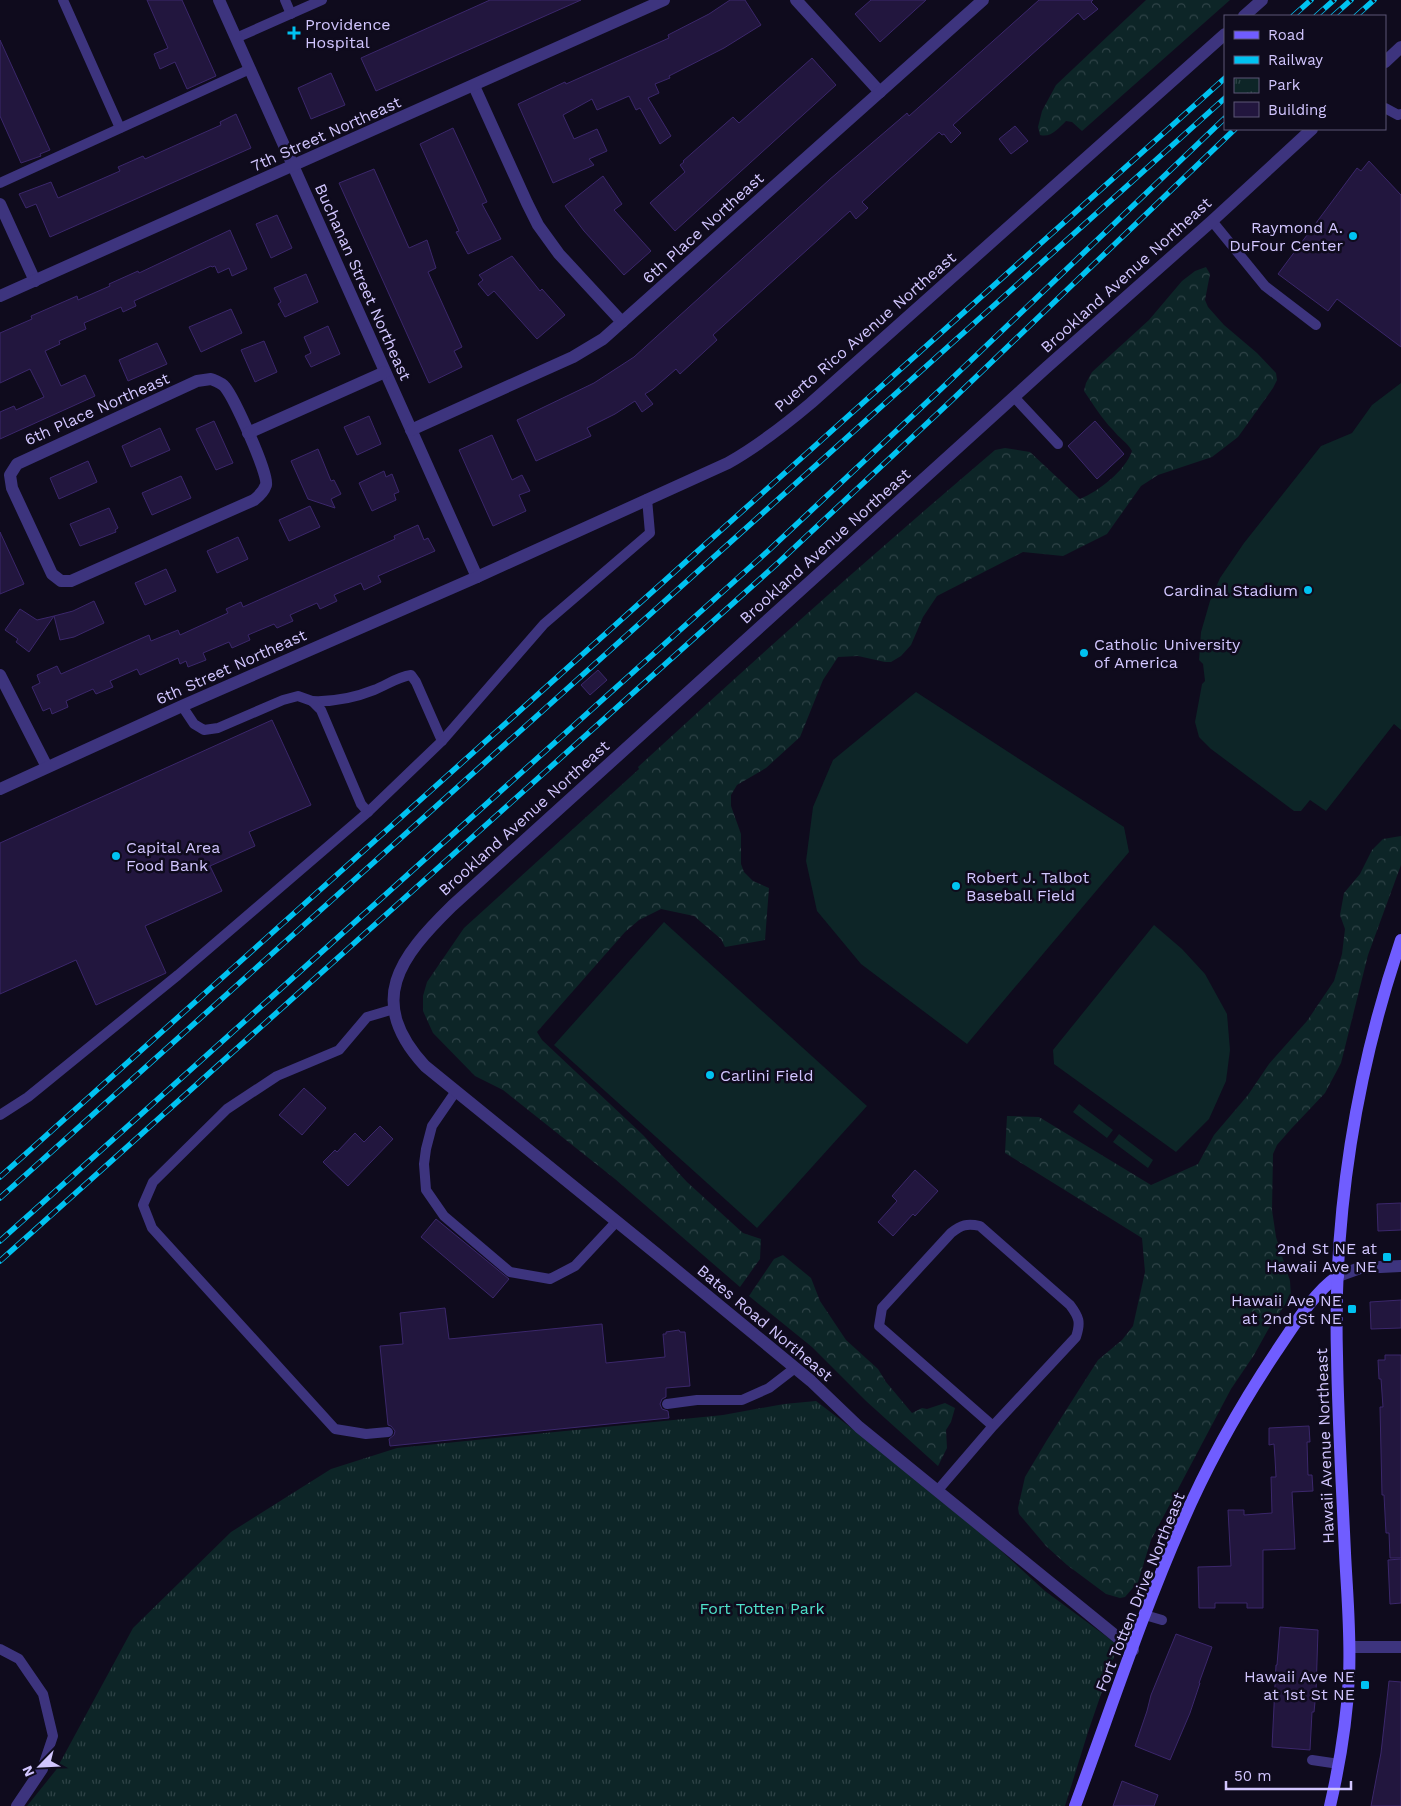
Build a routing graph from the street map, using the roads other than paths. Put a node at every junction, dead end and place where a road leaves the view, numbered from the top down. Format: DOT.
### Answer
graph roads {
  1 [pos="64,0"];
  2 [pos="219,0"];
  3 [pos="285,0"];
  4 [pos="322,0"];
  5 [pos="664,0"];
  6 [pos="796,0"];
  7 [pos="983,0"];
  8 [pos="1262,0"];
  9 [pos="291,14"];
  10 [pos="1245,15"];
  11 [pos="1224,35"];
  12 [pos="236,38"];
  13 [pos="1401,47"];
  14 [pos="1386,61"];
  15 [pos="250,69"];
  16 [pos="474,86"];
  17 [pos="880,92"];
  18 [pos="1386,108"];
  19 [pos="1401,114"];
  20 [pos="120,128"];
  21 [pos="1311,130"];
  22 [pos="293,166"];
  23 [pos="0,183"];
  24 [pos="0,204"];
  25 [pos="1212,221"];
  26 [pos="35,281"];
  27 [pos="0,296"];
  28 [pos="622,322"];
  29 [pos="1316,325"];
  30 [pos="385,372"];
  31 [pos="1014,397"];
  32 [pos="411,430"];
  33 [pos="248,433"];
  34 [pos="1058,444"];
  35 [pos="648,499"];
  36 [pos="477,577"];
  37 [pos="0,675"];
  38 [pos="312,701"];
  39 [pos="182,706"];
  40 [pos="442,741"];
  41 [pos="47,768"];
  42 [pos="0,789"];
  43 [pos="368,812"];
  44 [pos="1401,940"];
  45 [pos="394,1009"];
  46 [pos="456,1091"];
  47 [pos="0,1115"];
  48 [pos="617,1221"];
  49 [pos="1401,1266"];
  50 [pos="1338,1276"];
  51 [pos="795,1368"];
  52 [pos="667,1404"];
  53 [pos="993,1426"];
  54 [pos="388,1432"];
  55 [pos="938,1490"];
  56 [pos="1145,1615"];
  57 [pos="1162,1620"];
  58 [pos="1350,1647"];
  59 [pos="1401,1647"];
  60 [pos="0,1649"];
  61 [pos="1132,1650"];
  62 [pos="1312,1760"];
  63 [pos="1339,1764"];
  64 [pos="42,1769"];
  65 [pos="17,1806"];
  66 [pos="1075,1806"];
  67 [pos="1330,1806"];
  1 -- 20 [label="lane"];
  2 -- 12 [label="street, Buchanan Street Northeast"];
  3 -- 9 [label="lane"];
  4 -- 9 [label="lane"];
  5 -- 16 [label="street, 7th Street Northeast"];
  6 -- 17 [label="street"];
  7 -- 17 [label="street, 6th Place Northeast"];
  8 -- 10 [label="street"];
  9 -- 12 [label="lane"];
  11 -- 35 [label="street, Puerto Rico Avenue Northeast"];
  12 -- 15 [label="street, Buchanan Street Northeast"];
  13 -- 14 [label="street"];
  15 -- 20 [label="lane"];
  15 -- 22 [label="street, Buchanan Street Northeast"];
  16 -- 22 [label="street, 7th Street Northeast"];
  16 -- 28 [label="street"];
  17 -- 28 [label="street, 6th Place Northeast"];
  18 -- 19 [label="lane"];
  20 -- 23 [label="lane"];
  21 -- 25 [label="street, Brookland Avenue Northeast"];
  22 -- 26 [label="street, 7th Street Northeast"];
  22 -- 30 [label="street, Buchanan Street Northeast"];
  24 -- 26 [label="street"];
  25 -- 29 [label="lane"];
  25 -- 31 [label="street, Brookland Avenue Northeast"];
  26 -- 27 [label="street, 7th Street Northeast"];
  28 -- 32 [label="street, 6th Place Northeast"];
  30 -- 32 [label="street, Buchanan Street Northeast"];
  30 -- 33 [label="street"];
  31 -- 34 [label="lane"];
  31 -- 45 [label="street, Brookland Avenue Northeast"];
  32 -- 36 [label="street, Buchanan Street Northeast"];
  33 -- 33 [label="street, 6th Place Northeast"];
  35 -- 36 [label="street, Puerto Rico Avenue Northeast"];
  35 -- 40 [label="lane"];
  36 -- 39 [label="street, 6th Street Northeast"];
  37 -- 41 [label="street"];
  38 -- 39 [label="lane"];
  38 -- 40 [label="lane"];
  38 -- 43 [label="lane"];
  39 -- 41 [label="street, 6th Street Northeast"];
  40 -- 43 [label="lane"];
  41 -- 42 [label="street, 6th Street Northeast"];
  43 -- 47 [label="lane"];
  44 -- 50 [label="street, Hawaii Avenue Northeast"];
  45 -- 46 [label="street, Bates Road Northeast"];
  45 -- 54 [label="lane"];
  46 -- 48 [label="street, Bates Road Northeast"];
  46 -- 48 [label="lane"];
  48 -- 51 [label="street, Bates Road Northeast"];
  49 -- 50 [label="street"];
  50 -- 56 [label="street, Fort Totten Drive Northeast"];
  50 -- 58 [label="street, Hawaii Avenue Northeast"];
  51 -- 52 [label="lane"];
  51 -- 55 [label="street, Bates Road Northeast"];
  53 -- 53 [label="lane"];
  53 -- 55 [label="lane"];
  55 -- 61 [label="street, Bates Road Northeast"];
  56 -- 57 [label="lane"];
  56 -- 61 [label="street, Fort Totten Drive Northeast"];
  58 -- 59 [label="street"];
  58 -- 63 [label="street, Hawaii Avenue Northeast"];
  60 -- 64 [label="lane"];
  61 -- 66 [label="street, Fort Totten Drive Northeast"];
  62 -- 63 [label="lane"];
  63 -- 67 [label="street, Hawaii Avenue Northeast"];
  64 -- 65 [label="street"];
}
